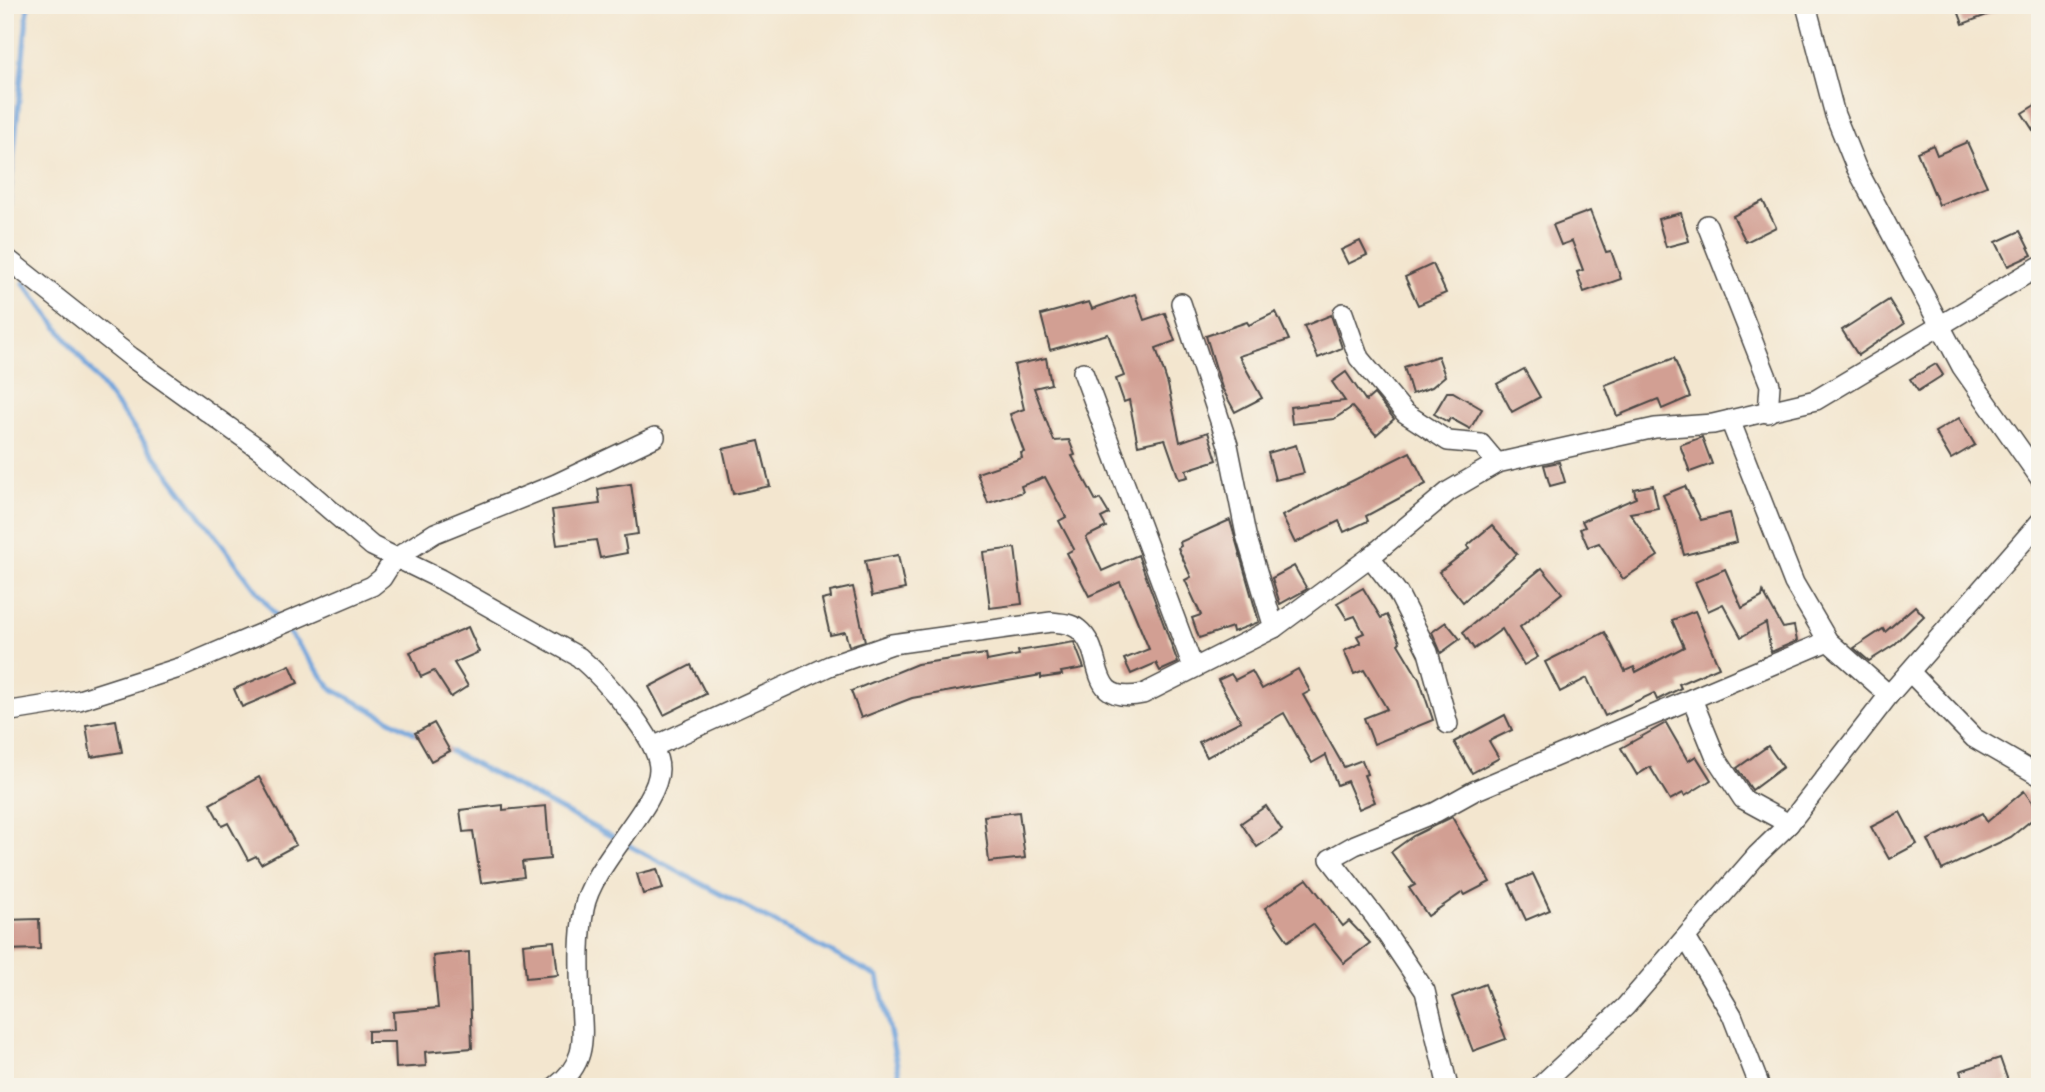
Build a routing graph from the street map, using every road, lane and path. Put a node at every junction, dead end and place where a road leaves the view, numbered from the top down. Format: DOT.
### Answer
graph roads {
  1 [pos="1806,5"];
  2 [pos="1707,225"];
  3 [pos="5,257"];
  4 [pos="2040,266"];
  5 [pos="1181,303"];
  6 [pos="1343,313"];
  7 [pos="1940,324"];
  8 [pos="1083,372"];
  9 [pos="1768,414"];
  10 [pos="1730,420"];
  11 [pos="655,437"];
  12 [pos="1497,463"];
  13 [pos="2040,478"];
  14 [pos="2040,522"];
  15 [pos="1370,557"];
  16 [pos="394,559"];
  17 [pos="1274,628"];
  18 [pos="1828,641"];
  19 [pos="1193,667"];
  20 [pos="1911,673"];
  21 [pos="1889,695"];
  22 [pos="1692,699"];
  23 [pos="5,712"];
  24 [pos="1448,724"];
  25 [pos="653,747"];
  26 [pos="2040,776"];
  27 [pos="1789,824"];
  28 [pos="1686,937"];
  29 [pos="555,1087"];
  30 [pos="1448,1087"];
  31 [pos="1539,1087"];
  32 [pos="1760,1087"];
  1 -- 7 [label="street"];
  2 -- 9 [label="street"];
  3 -- 16 [label="street"];
  4 -- 7 [label="street"];
  5 -- 17 [label="street"];
  6 -- 12 [label="street"];
  7 -- 9 [label="street"];
  7 -- 13 [label="street"];
  8 -- 19 [label="street"];
  9 -- 10 [label="street"];
  10 -- 12 [label="street"];
  10 -- 18 [label="street"];
  11 -- 16 [label="street"];
  12 -- 15 [label="street"];
  14 -- 20 [label="street"];
  15 -- 17 [label="street"];
  15 -- 24 [label="street"];
  16 -- 23 [label="street"];
  16 -- 25 [label="street"];
  17 -- 19 [label="street"];
  18 -- 21 [label="street"];
  18 -- 22 [label="street"];
  19 -- 25 [label="street"];
  20 -- 21 [label="street"];
  20 -- 26 [label="street"];
  21 -- 27 [label="street"];
  22 -- 27 [label="street"];
  22 -- 30 [label="street"];
  25 -- 29 [label="street"];
  27 -- 28 [label="street"];
  28 -- 31 [label="street"];
  28 -- 32 [label="street"];
}
